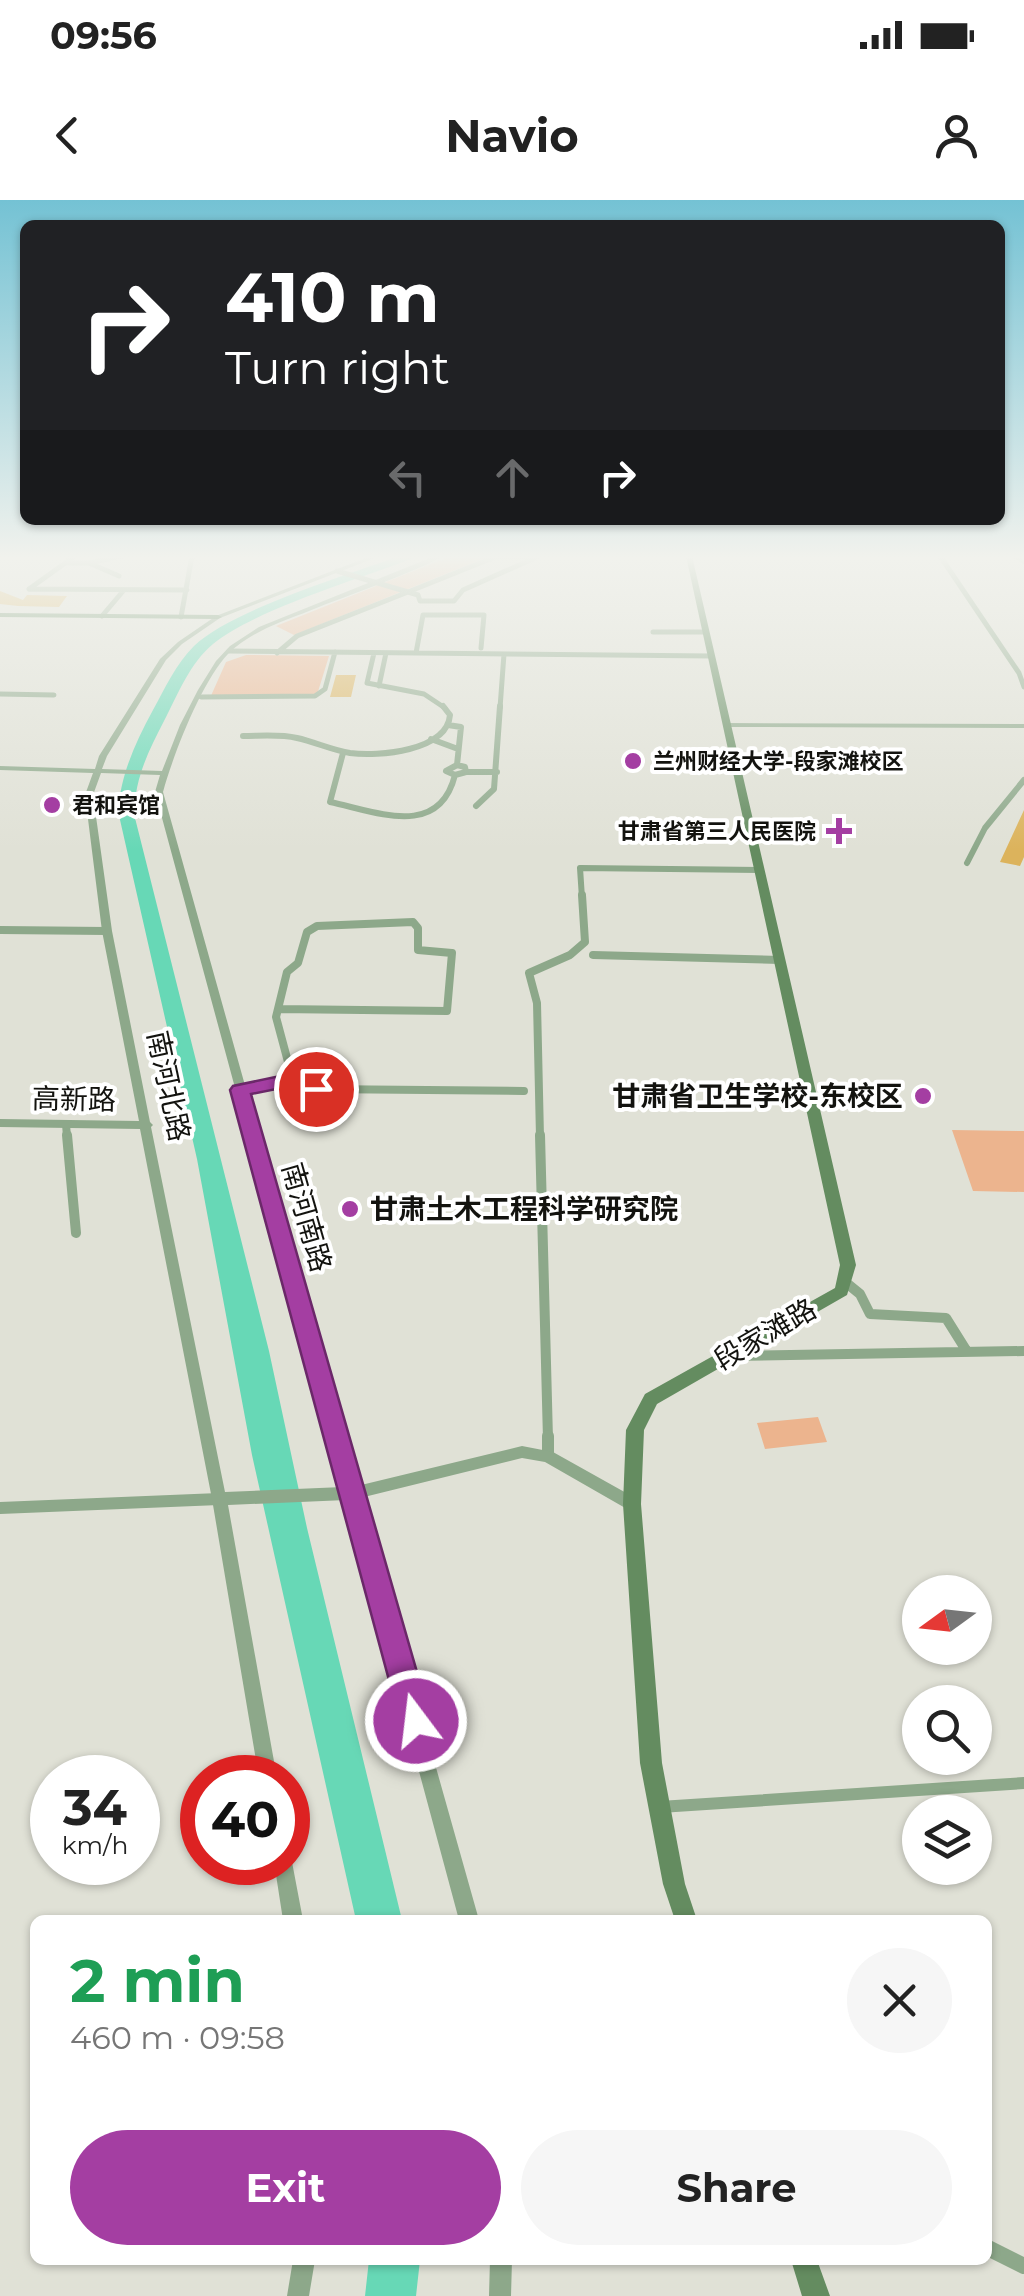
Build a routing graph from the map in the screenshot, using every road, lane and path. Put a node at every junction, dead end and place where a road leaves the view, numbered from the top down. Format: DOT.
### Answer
graph roads {
  1 [pos="374,653"];
  2 [pos="386,653"];
  3 [pos="170,654"];
  4 [pos="226,654"];
  5 [pos="335,654"];
  6 [pos="488,654"];
  7 [pos="504,654"];
  8 [pos="1005,654"];
  9 [pos="712,656"];
  10 [pos="379,686"];
  11 [pos="1024,687"];
  12 [pos="54,695"];
  13 [pos="2,696"];
  14 [pos="201,697"];
  15 [pos="448,725"];
  16 [pos="727,726"];
  17 [pos="1024,726"];
  18 [pos="243,736"];
  19 [pos="431,740"];
  20 [pos="458,749"];
  21 [pos="343,753"];
  22 [pos="457,765"];
  23 [pos="0,768"];
  24 [pos="96,770"];
  25 [pos="158,770"];
  26 [pos="466,772"];
  27 [pos="497,772"];
  28 [pos="455,775"];
  29 [pos="1024,781"];
  30 [pos="476,806"];
  31 [pos="968,863"];
  32 [pos="760,870"];
  33 [pos="0,930"];
  34 [pos="106,931"];
  35 [pos="593,955"];
  36 [pos="780,960"];
  37 [pos="278,1009"];
  38 [pos="299,1078"];
  39 [pos="240,1090"];
  40 [pos="524,1091"];
  41 [pos="0,1123"];
  42 [pos="66,1124"];
  43 [pos="147,1125"];
  44 [pos="76,1234"];
  45 [pos="844,1281"];
  46 [pos="966,1350"];
  47 [pos="1024,1351"];
  48 [pos="727,1356"];
  49 [pos="548,1456"];
  50 [pos="353,1493"];
  51 [pos="220,1499"];
  52 [pos="632,1504"];
  53 [pos="0,1508"];
  54 [pos="264,1755"];
  55 [pos="1024,1783"];
  56 [pos="659,1808"];
  57 [pos="286,1885"];
  58 [pos="291,1915"];
  59 [pos="469,1915"];
  60 [pos="684,1915"];
  61 [pos="992,2250"];
  62 [pos="303,2265"];
  63 [pos="500,2265"];
  64 [pos="806,2265"];
  65 [pos="1024,2266"];
  66 [pos="298,2296"];
  67 [pos="500,2296"];
  68 [pos="816,2296"];
  1 -- 10 [label="street"];
  2 -- 10 [label="street"];
  3 -- 24 [label="street, 南河北路"];
  4 -- 14 [label="street, 南河南路"];
  5 -- 14 [label="street"];
  6 -- 7 [label="street"];
  7 -- 9 [label="street"];
  7 -- 27 [label="street"];
  8 -- 11 [label="street"];
  9 -- 16 [label="main road, 段家滩路"];
  10 -- 15 [label="street"];
  12 -- 13 [label="street"];
  14 -- 25 [label="street, 南河南路"];
  15 -- 19 [label="street"];
  15 -- 20 [label="street"];
  16 -- 17 [label="street"];
  16 -- 32 [label="main road, 段家滩路"];
  18 -- 21 [label="street"];
  19 -- 20 [label="street"];
  19 -- 21 [label="street"];
  20 -- 22 [label="street"];
  21 -- 28 [label="street"];
  22 -- 26 [label="street"];
  22 -- 28 [label="street"];
  23 -- 24 [label="street"];
  24 -- 25 [label="street"];
  24 -- 34 [label="street, 南河北路"];
  25 -- 39 [label="street, 南河南路"];
  26 -- 27 [label="street"];
  26 -- 28 [label="street"];
  27 -- 30 [label="street"];
  29 -- 31 [label="street"];
  32 -- 36 [label="main road, 段家滩路"];
  32 -- 49 [label="street"];
  33 -- 34 [label="street"];
  34 -- 43 [label="street, 南河北路"];
  35 -- 36 [label="street"];
  36 -- 45 [label="main road, 段家滩路"];
  37 -- 37 [label="street"];
  37 -- 38 [label="street"];
  38 -- 39 [label="street"];
  38 -- 40 [label="street"];
  39 -- 50 [label="street, 南河南路"];
  41 -- 42 [label="street, 高新路"];
  42 -- 43 [label="street, 高新路"];
  42 -- 44 [label="street"];
  43 -- 51 [label="street, 南河北路"];
  45 -- 46 [label="street"];
  45 -- 48 [label="main road, 段家滩路"];
  46 -- 47 [label="street"];
  46 -- 48 [label="street"];
  48 -- 52 [label="main road, 段家滩路"];
  49 -- 50 [label="street"];
  49 -- 52 [label="street"];
  50 -- 51 [label="street"];
  50 -- 59 [label="street, 南河南路"];
  51 -- 53 [label="street"];
  51 -- 54 [label="street, 南河北路"];
  52 -- 56 [label="main road, 段家滩路"];
  55 -- 56 [label="street"];
  56 -- 60 [label="main road, 段家滩路"];
  57 -- 58 [label="street"];
  61 -- 65 [label="street"];
  62 -- 66 [label="street"];
  63 -- 67 [label="street"];
  64 -- 68 [label="main road"];
}
